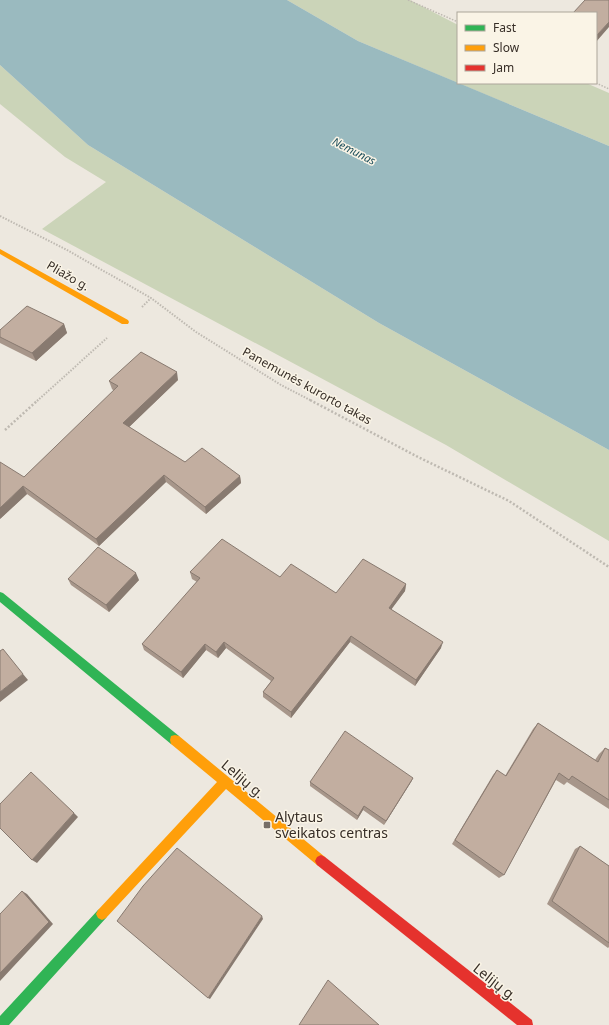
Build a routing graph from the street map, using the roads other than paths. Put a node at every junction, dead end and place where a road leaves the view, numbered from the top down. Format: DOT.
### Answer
graph roads {
  1 [pos="0,251"];
  2 [pos="125,322"];
  3 [pos="0,596"];
  4 [pos="225,782"];
  5 [pos="0,1025"];
  6 [pos="527,1025"];
  1 -- 2 [label="street, Pliažo g."];
  3 -- 4 [label="street, Lelijų g."];
  4 -- 5 [label="street"];
  4 -- 6 [label="street, Lelijų g."];
}
